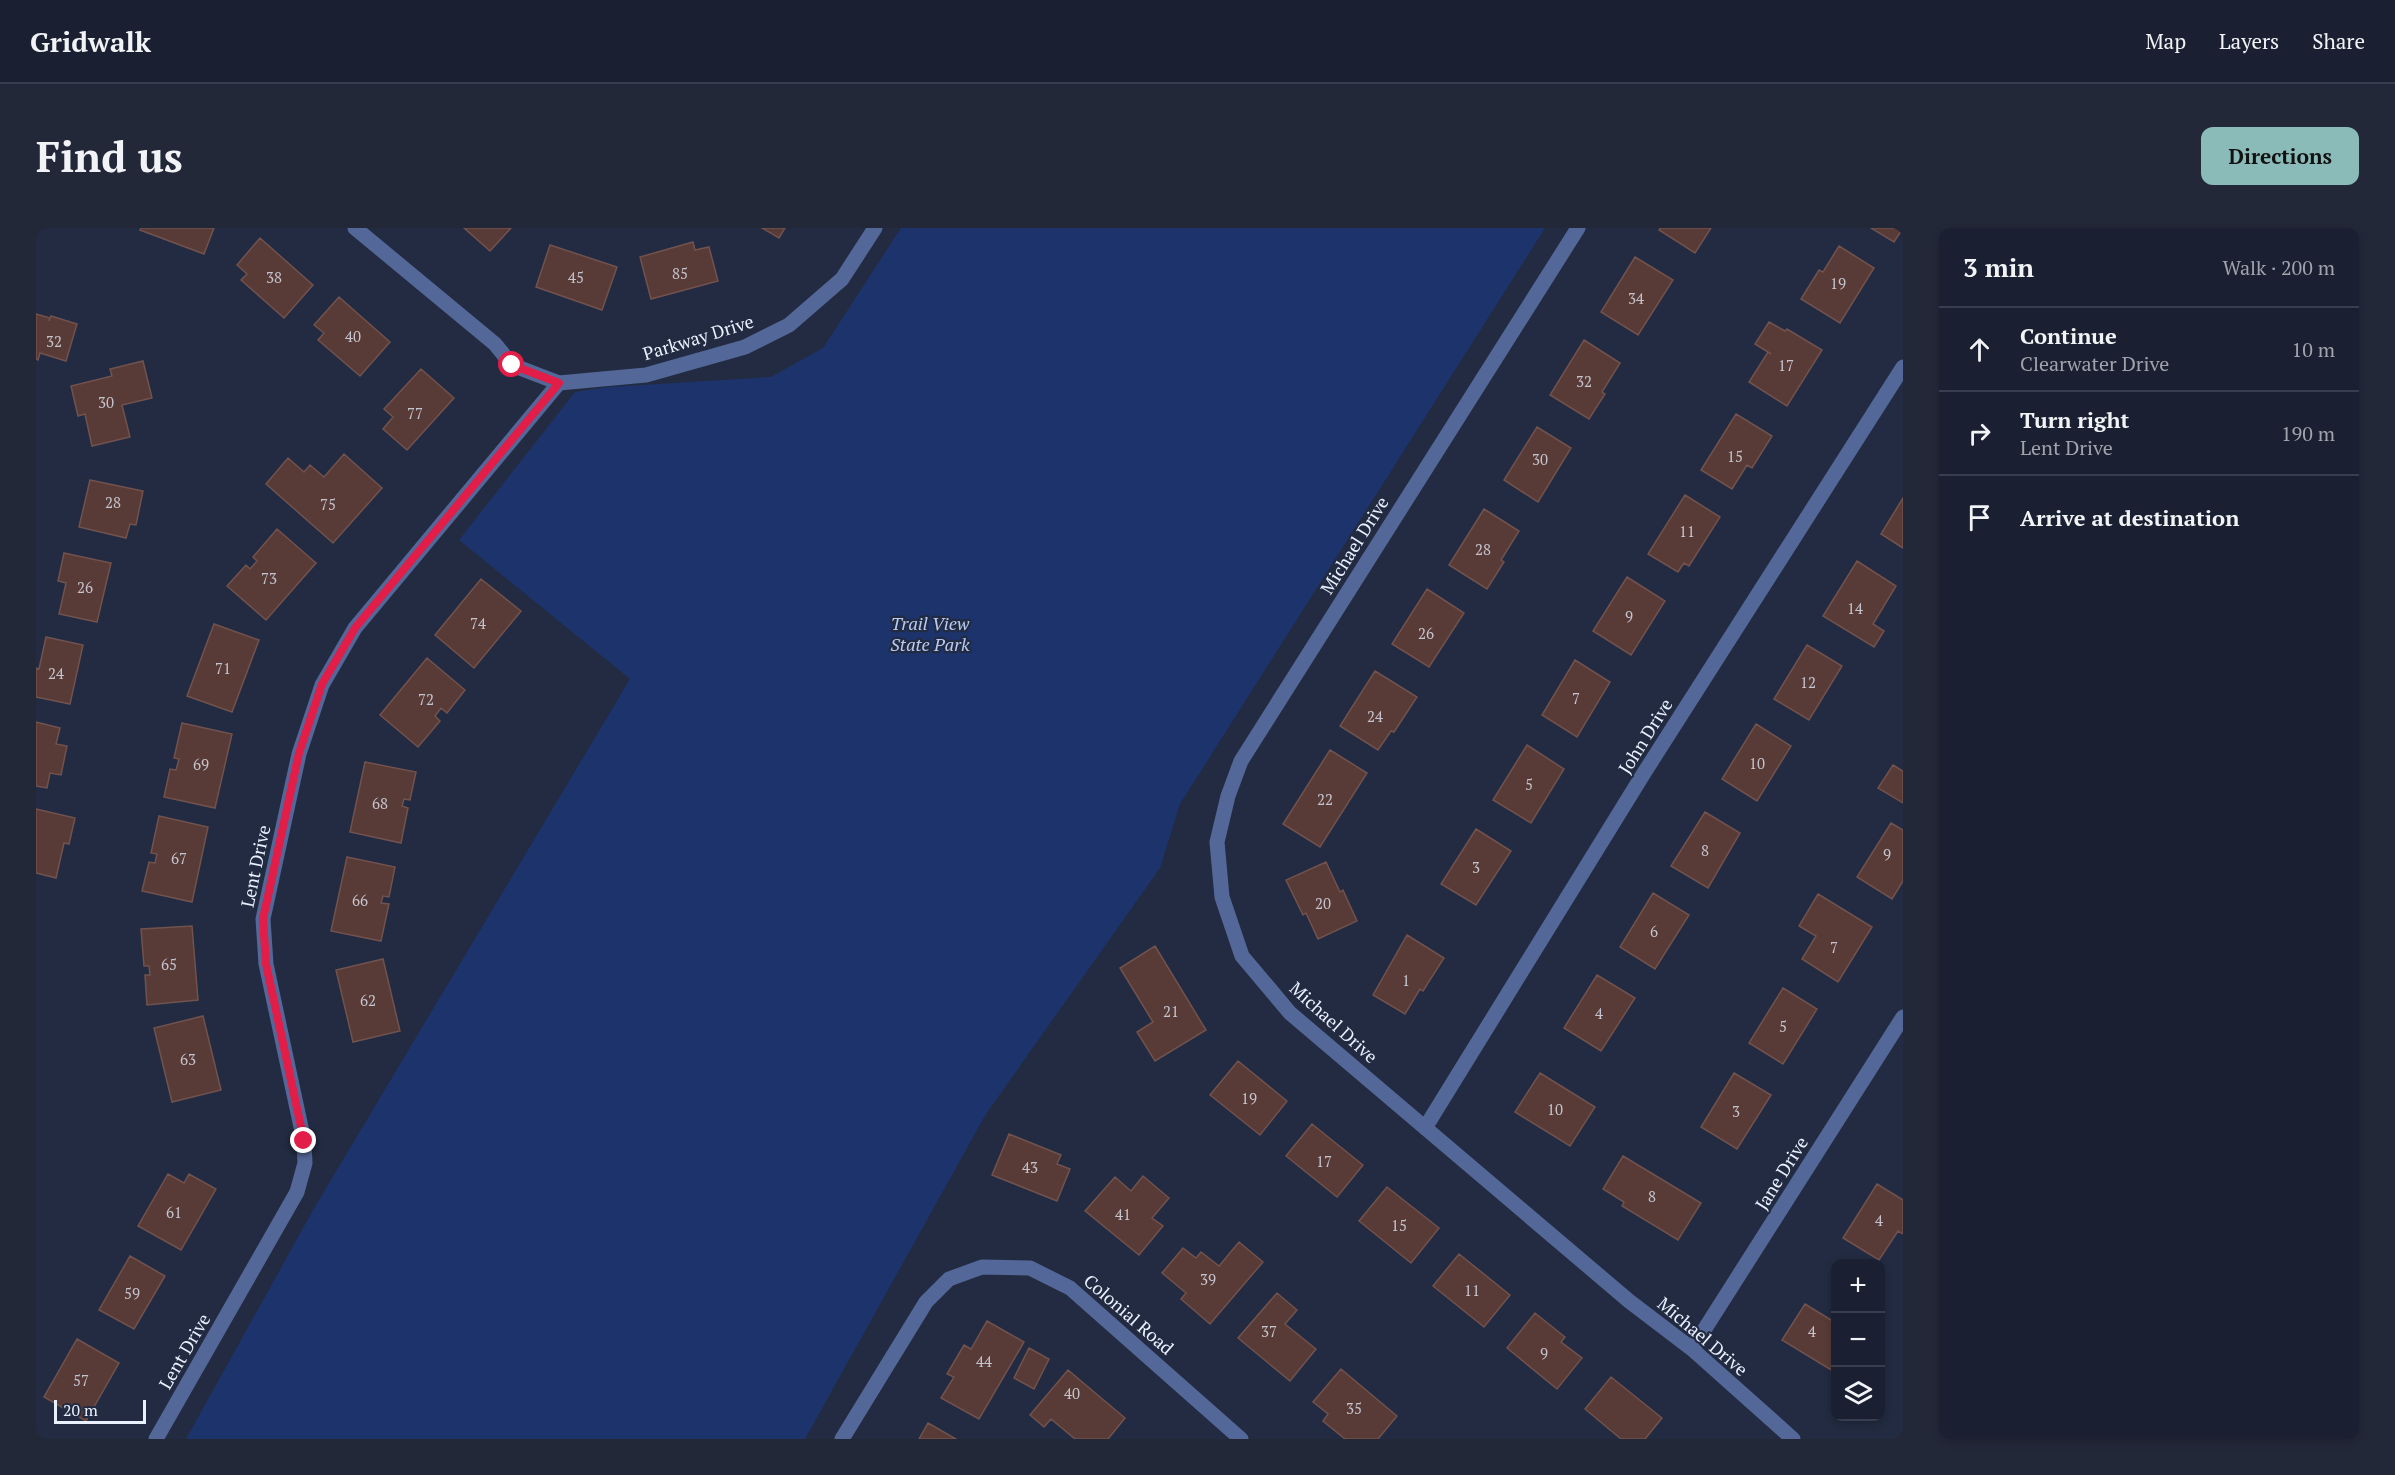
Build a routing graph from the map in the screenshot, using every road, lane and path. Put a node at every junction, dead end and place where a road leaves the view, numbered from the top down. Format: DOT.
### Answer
graph roads {
  1 [pos="355,228"];
  2 [pos="874,228"];
  3 [pos="1578,228"];
  4 [pos="1903,367"];
  5 [pos="559,383"];
  6 [pos="1903,1017"];
  7 [pos="1425,1128"];
  8 [pos="1692,1349"];
  9 [pos="156,1439"];
  10 [pos="842,1439"];
  11 [pos="1241,1439"];
  12 [pos="1793,1439"];
  1 -- 5 [label="street"];
  2 -- 5 [label="street, Parkway Drive"];
  3 -- 7 [label="street, Michael Drive"];
  4 -- 7 [label="street, John Drive"];
  5 -- 9 [label="street, Lent Drive"];
  6 -- 8 [label="street, Jane Drive"];
  7 -- 8 [label="street, Michael Drive"];
  8 -- 12 [label="street, Michael Drive"];
  10 -- 11 [label="street, Colonial Road"];
}
